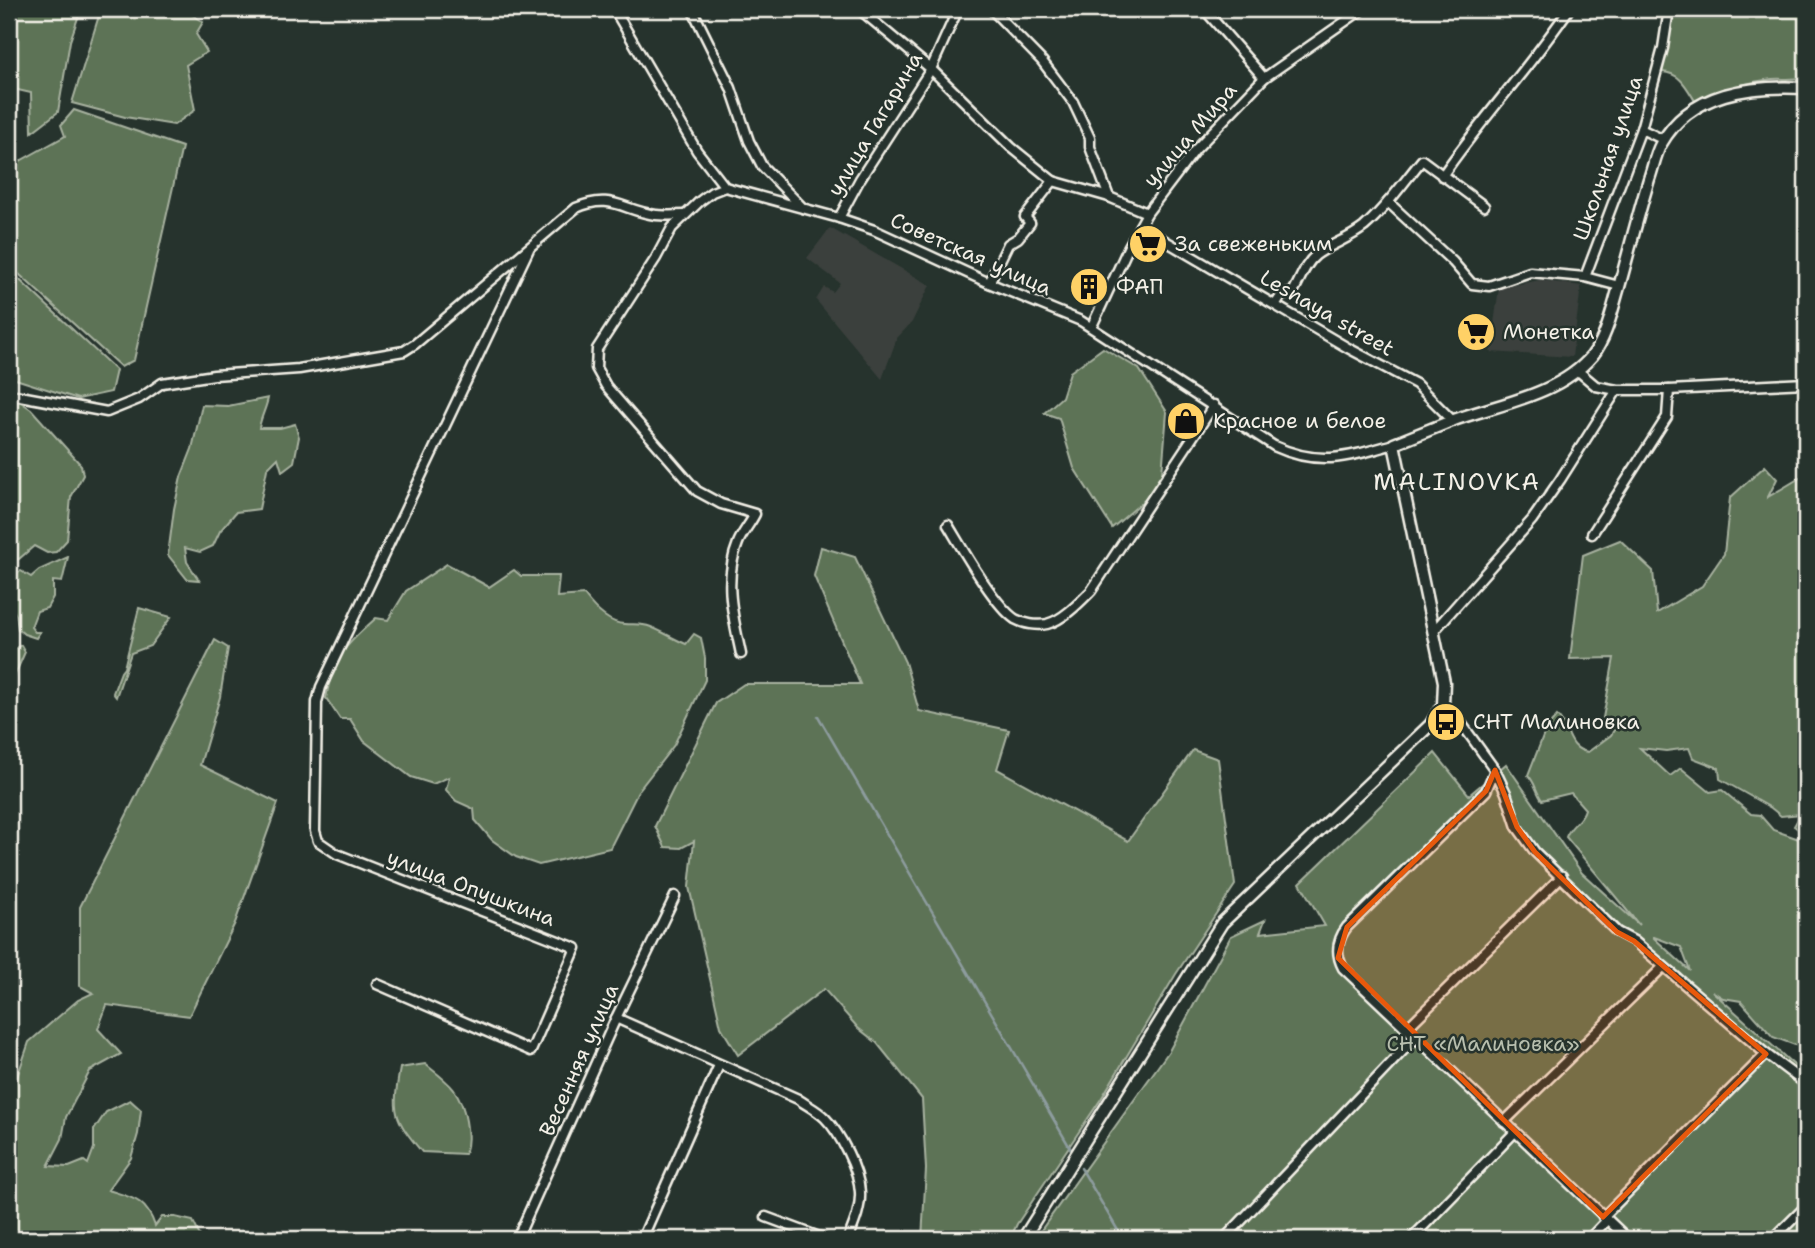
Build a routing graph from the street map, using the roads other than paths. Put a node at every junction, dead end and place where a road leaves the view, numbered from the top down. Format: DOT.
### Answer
graph roads {
  1 [pos="614,9"];
  2 [pos="692,9"];
  3 [pos="859,9"];
  4 [pos="958,9"];
  5 [pos="991,9"];
  6 [pos="1204,9"];
  7 [pos="1363,9"];
  8 [pos="1569,9"];
  9 [pos="1669,9"];
  10 [pos="931,69"];
  11 [pos="1264,78"];
  12 [pos="1806,88"];
  13 [pos="1641,129"];
  14 [pos="1664,140"];
  15 [pos="1442,176"];
  16 [pos="1053,181"];
  17 [pos="725,187"];
  18 [pos="1109,197"];
  19 [pos="1805,201"];
  20 [pos="1388,202"];
  21 [pos="1484,206"];
  22 [pos="805,210"];
  23 [pos="1147,213"];
  24 [pos="684,215"];
  25 [pos="839,218"];
  26 [pos="1140,226"];
  27 [pos="1806,238"];
  28 [pos="529,249"];
  29 [pos="1585,277"];
  30 [pos="989,283"];
  31 [pos="1619,285"];
  32 [pos="1275,304"];
  33 [pos="1092,326"];
  34 [pos="1577,370"];
  35 [pos="1806,383"];
  36 [pos="1617,390"];
  37 [pos="1669,390"];
  38 [pos="9,394"];
  39 [pos="1214,405"];
  40 [pos="1453,421"];
  41 [pos="1394,444"];
  42 [pos="948,525"];
  43 [pos="1592,534"];
  44 [pos="1433,632"];
  45 [pos="741,653"];
  46 [pos="1443,705"];
  47 [pos="1494,770"];
  48 [pos="1562,876"];
  49 [pos="675,896"];
  50 [pos="1663,967"];
  51 [pos="377,984"];
  52 [pos="616,1018"];
  53 [pos="1406,1029"];
  54 [pos="1415,1038"];
  55 [pos="1766,1054"];
  56 [pos="719,1065"];
  57 [pos="1806,1084"];
  58 [pos="1504,1122"];
  59 [pos="1515,1132"];
  60 [pos="1806,1206"];
  61 [pos="766,1217"];
  62 [pos="1605,1219"];
  63 [pos="517,1239"];
  64 [pos="642,1239"];
  65 [pos="825,1239"];
  66 [pos="848,1239"];
  67 [pos="1023,1239"];
  68 [pos="1224,1239"];
  69 [pos="1411,1239"];
  70 [pos="1589,1239"];
  71 [pos="1628,1239"];
  72 [pos="1773,1239"];
  1 -- 17 [label="street"];
  2 -- 22 [label="street"];
  3 -- 10 [label="street"];
  4 -- 10 [label="street, улица Гагарина"];
  5 -- 18 [label="street"];
  6 -- 11 [label="street"];
  7 -- 11 [label="street, улица Мира"];
  8 -- 15 [label="street"];
  9 -- 13 [label="street, Школьная улица"];
  10 -- 16 [label="street"];
  10 -- 25 [label="street, улица Гагарина"];
  11 -- 23 [label="street, улица Мира"];
  12 -- 14 [label="street"];
  13 -- 14 [label="street"];
  13 -- 29 [label="street, Школьная улица"];
  14 -- 31 [label="street"];
  15 -- 20 [label="street"];
  15 -- 21 [label="street"];
  16 -- 18 [label="street"];
  16 -- 30 [label="street"];
  17 -- 22 [label="street, Советская улица"];
  17 -- 24 [label="street"];
  18 -- 23 [label="street"];
  19 -- 27 [label="street"];
  20 -- 29 [label="street"];
  20 -- 32 [label="street"];
  22 -- 25 [label="street, Советская улица"];
  23 -- 26 [label="street, улица Мира"];
  24 -- 28 [label="street"];
  24 -- 45 [label="street"];
  25 -- 30 [label="street, Советская улица"];
  26 -- 32 [label="street, Lesnaya street"];
  26 -- 33 [label="street, улица Мира"];
  28 -- 38 [label="street"];
  28 -- 51 [label="street, улица Опушкина"];
  29 -- 31 [label="street"];
  30 -- 33 [label="street, Советская улица"];
  31 -- 34 [label="street"];
  32 -- 40 [label="street, Lesnaya street"];
  33 -- 39 [label="street, Советская улица"];
  34 -- 36 [label="street"];
  34 -- 40 [label="street"];
  35 -- 37 [label="street"];
  36 -- 37 [label="street"];
  36 -- 44 [label="street"];
  37 -- 43 [label="street"];
  39 -- 41 [label="street, Советская улица"];
  39 -- 42 [label="street"];
  40 -- 41 [label="street"];
  41 -- 44 [label="street"];
  44 -- 46 [label="street"];
  46 -- 47 [label="street"];
  46 -- 67 [label="street"];
  47 -- 48 [label="street"];
  47 -- 53 [label="street"];
  48 -- 50 [label="street"];
  48 -- 53 [label="street"];
  49 -- 52 [label="street, Весенняя улица"];
  50 -- 55 [label="street"];
  50 -- 58 [label="street"];
  52 -- 56 [label="street"];
  52 -- 63 [label="street, Весенняя улица"];
  53 -- 54 [label="street"];
  54 -- 58 [label="street"];
  54 -- 68 [label="street"];
  55 -- 57 [label="street"];
  55 -- 62 [label="street"];
  56 -- 64 [label="street"];
  56 -- 66 [label="street"];
  58 -- 59 [label="street"];
  59 -- 62 [label="street"];
  59 -- 69 [label="street"];
  60 -- 72 [label="street"];
  61 -- 65 [label="street"];
  62 -- 70 [label="street"];
  62 -- 71 [label="street"];
}
